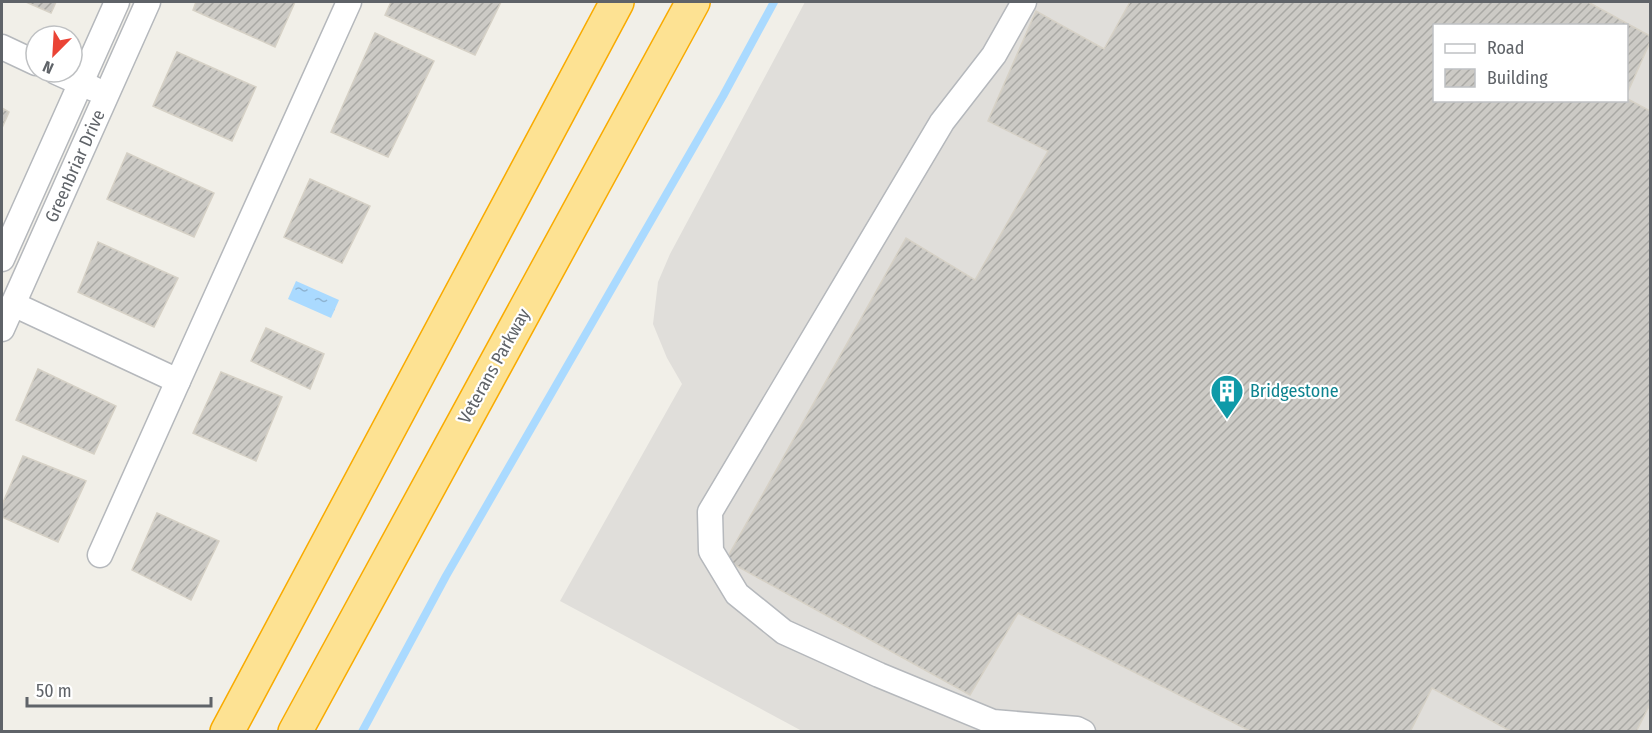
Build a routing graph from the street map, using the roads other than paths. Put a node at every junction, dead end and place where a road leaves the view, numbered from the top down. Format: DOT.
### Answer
graph roads {
  1 [pos="117,2"];
  2 [pos="148,2"];
  3 [pos="349,2"];
  4 [pos="617,2"];
  5 [pos="693,2"];
  6 [pos="1024,2"];
  7 [pos="2,48"];
  8 [pos="24,58"];
  9 [pos="84,74"];
  10 [pos="80,84"];
  11 [pos="82,84"];
  12 [pos="107,95"];
  13 [pos="2,259"];
  14 [pos="13,304"];
  15 [pos="2,329"];
  16 [pos="178,381"];
  17 [pos="100,555"];
  18 [pos="227,732"];
  19 [pos="295,732"];
  20 [pos="1083,732"];
  1 -- 9 [label="street, Greenbriar Drive"];
  2 -- 12 [label="street, Greenbriar Drive"];
  3 -- 16 [label="street"];
  4 -- 18 [label="highway"];
  5 -- 19 [label="highway, Veterans Parkway"];
  6 -- 20 [label="street"];
  7 -- 8 [label="street"];
  10 -- 13 [label="street, Greenbriar Drive"];
  11 -- 12 [label="street"];
  12 -- 14 [label="street, Greenbriar Drive"];
  14 -- 15 [label="street, Greenbriar Drive"];
  14 -- 16 [label="street"];
  16 -- 17 [label="street"];
}
